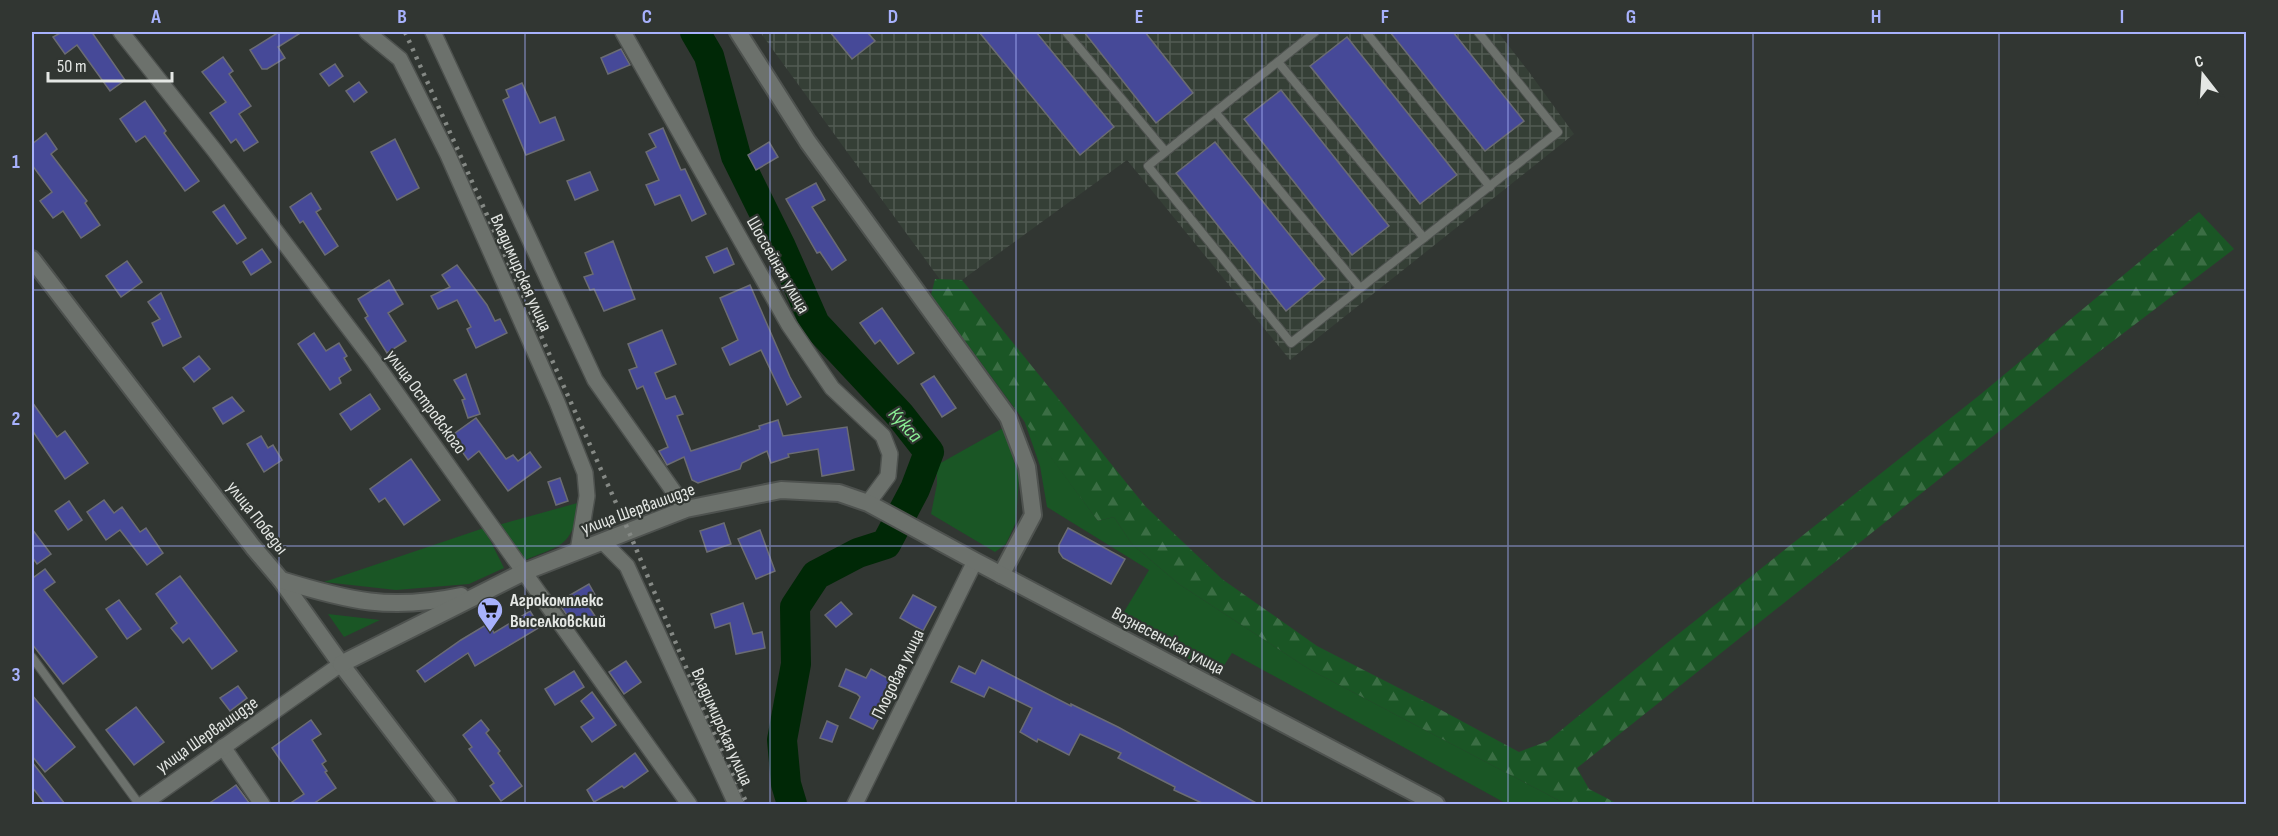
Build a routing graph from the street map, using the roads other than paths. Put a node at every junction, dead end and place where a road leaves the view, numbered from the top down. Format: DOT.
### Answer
graph roads {
  1 [pos="121,32"];
  2 [pos="367,32"];
  3 [pos="433,32"];
  4 [pos="623,32"];
  5 [pos="738,32"];
  6 [pos="1066,32"];
  7 [pos="1315,32"];
  8 [pos="1366,32"];
  9 [pos="1478,32"];
  10 [pos="1278,62"];
  11 [pos="1216,113"];
  12 [pos="1165,151"];
  13 [pos="1490,187"];
  14 [pos="1424,238"];
  15 [pos="34,269"];
  16 [pos="1360,288"];
  17 [pos="875,506"];
  18 [pos="686,509"];
  19 [pos="603,542"];
  20 [pos="578,551"];
  21 [pos="975,561"];
  22 [pos="524,572"];
  23 [pos="1001,575"];
  24 [pos="281,580"];
  25 [pos="482,591"];
  26 [pos="32,657"];
  27 [pos="340,664"];
  28 [pos="224,747"];
  29 [pos="141,804"];
  30 [pos="261,804"];
  31 [pos="448,804"];
  32 [pos="689,804"];
  33 [pos="736,804"];
  34 [pos="855,804"];
  35 [pos="1436,804"];
  1 -- 22 [label="street, улица Островского"];
  2 -- 20 [label="street, Владимирская улица"];
  3 -- 18 [label="street, Владимирская улица"];
  4 -- 17 [label="street, Шоссейная улица"];
  5 -- 23 [label="street"];
  6 -- 12 [label="lane"];
  7 -- 10 [label="lane"];
  8 -- 13 [label="lane"];
  9 -- 13 [label="lane"];
  10 -- 11 [label="lane"];
  10 -- 14 [label="lane"];
  11 -- 12 [label="lane"];
  11 -- 16 [label="lane"];
  12 -- 16 [label="lane"];
  13 -- 14 [label="lane"];
  14 -- 16 [label="lane"];
  15 -- 24 [label="street, улица Победы"];
  17 -- 18 [label="street, улица Шервашидзе"];
  17 -- 21 [label="street, Вознесенская улица"];
  18 -- 19 [label="street, улица Шервашидзе"];
  19 -- 20 [label="street, улица Шервашидзе"];
  19 -- 33 [label="street, Владимирская улица"];
  20 -- 22 [label="street, улица Шервашидзе"];
  21 -- 23 [label="street, Вознесенская улица"];
  21 -- 34 [label="street, Плодовая улица"];
  22 -- 25 [label="street, улица Шервашидзе"];
  22 -- 32 [label="street, улица Островского"];
  23 -- 35 [label="street, Вознесенская улица"];
  24 -- 25 [label="street, улица Шервашидзе"];
  24 -- 27 [label="street, улица Победы"];
  25 -- 27 [label="street, улица Шервашидзе"];
  26 -- 29 [label="lane"];
  27 -- 28 [label="street, улица Шервашидзе"];
  27 -- 31 [label="street, улица Победы"];
  28 -- 29 [label="street, улица Шервашидзе"];
  28 -- 30 [label="street"];
}
